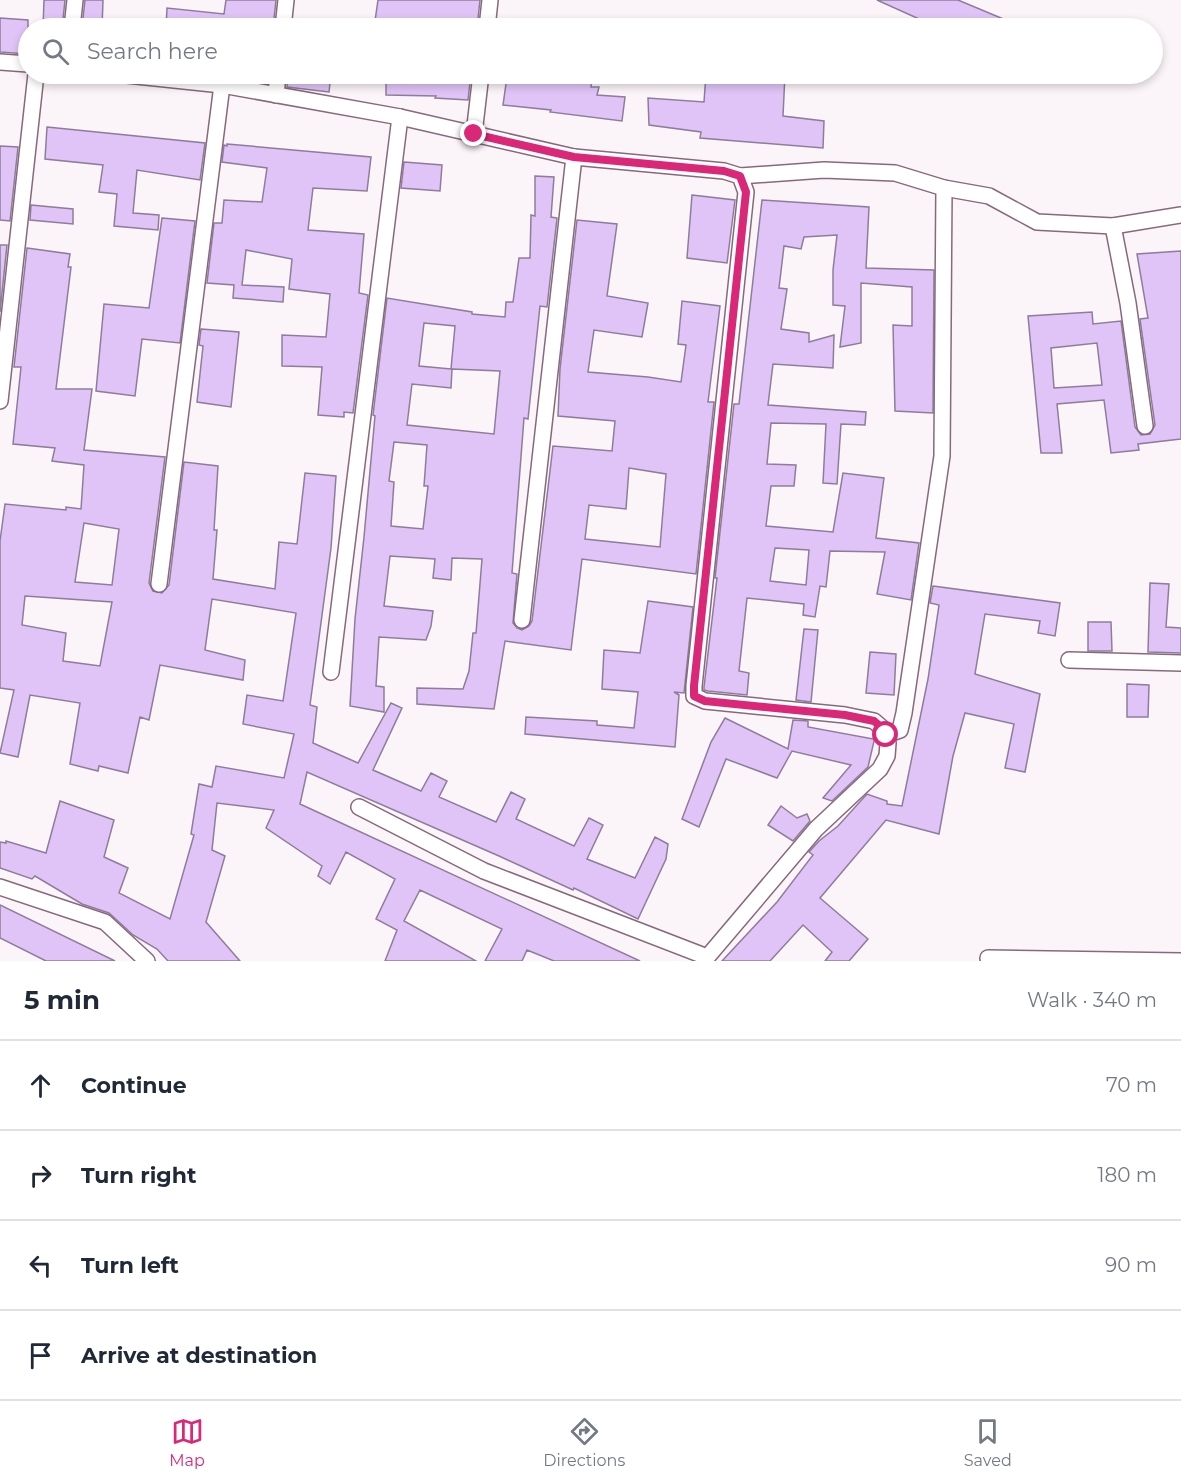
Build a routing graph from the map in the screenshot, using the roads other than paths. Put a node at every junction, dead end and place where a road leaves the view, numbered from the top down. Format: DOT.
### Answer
graph roads {
  1 [pos="75,0"];
  2 [pos="286,0"];
  3 [pos="490,0"];
  4 [pos="73,18"];
  5 [pos="284,18"];
  6 [pos="488,18"];
  7 [pos="0,62"];
  8 [pos="18,63"];
  9 [pos="35,84"];
  10 [pos="212,84"];
  11 [pos="277,84"];
  12 [pos="480,84"];
  13 [pos="222,85"];
  14 [pos="276,95"];
  15 [pos="400,117"];
  16 [pos="474,134"];
  17 [pos="574,157"];
  18 [pos="740,176"];
  19 [pos="944,188"];
  20 [pos="1181,215"];
  21 [pos="1113,225"];
  22 [pos="0,400"];
  23 [pos="1145,426"];
  24 [pos="159,584"];
  25 [pos="522,620"];
  26 [pos="1069,660"];
  27 [pos="1181,663"];
  28 [pos="331,672"];
  29 [pos="886,735"];
  30 [pos="359,807"];
  31 [pos="0,887"];
  32 [pos="988,958"];
  33 [pos="705,959"];
  34 [pos="147,961"];
  35 [pos="1181,961"];
  1 -- 4 [label="street"];
  2 -- 5 [label="street"];
  3 -- 6 [label="street"];
  7 -- 8 [label="street"];
  9 -- 22 [label="street"];
  10 -- 13 [label="street"];
  11 -- 14 [label="street"];
  12 -- 16 [label="street"];
  13 -- 14 [label="street"];
  13 -- 24 [label="street"];
  14 -- 15 [label="street"];
  15 -- 16 [label="street"];
  15 -- 28 [label="street"];
  16 -- 17 [label="street"];
  17 -- 18 [label="street"];
  17 -- 25 [label="street"];
  18 -- 19 [label="street"];
  18 -- 29 [label="street"];
  19 -- 21 [label="street"];
  19 -- 29 [label="street"];
  20 -- 21 [label="street"];
  21 -- 23 [label="street"];
  26 -- 27 [label="street"];
  29 -- 33 [label="street"];
  30 -- 33 [label="street"];
  31 -- 34 [label="street"];
  32 -- 35 [label="street"];
}
